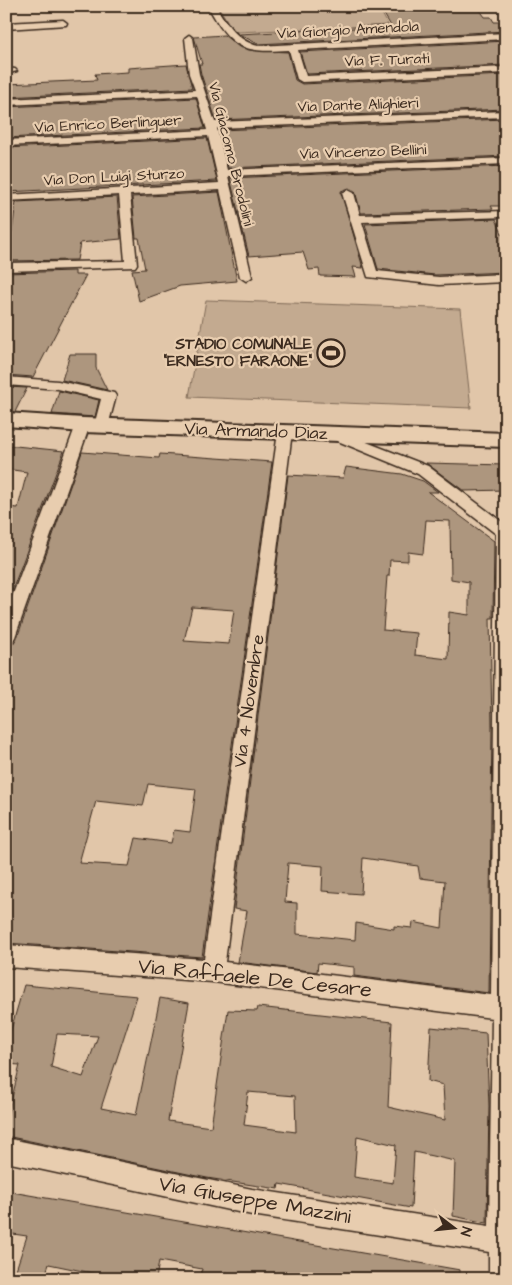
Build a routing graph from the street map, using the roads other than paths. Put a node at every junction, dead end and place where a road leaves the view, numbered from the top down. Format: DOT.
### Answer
graph roads {
  1 [pos="212,6"];
  2 [pos="63,23"];
  3 [pos="6,26"];
  4 [pos="506,36"];
  5 [pos="189,38"];
  6 [pos="293,47"];
  7 [pos="506,70"];
  8 [pos="200,93"];
  9 [pos="6,102"];
  10 [pos="506,114"];
  11 [pos="211,129"];
  12 [pos="6,143"];
  13 [pos="506,161"];
  14 [pos="221,173"];
  15 [pos="224,186"];
  16 [pos="124,192"];
  17 [pos="348,193"];
  18 [pos="6,198"];
  19 [pos="506,214"];
  20 [pos="356,219"];
  21 [pos="6,267"];
  22 [pos="246,277"];
  23 [pos="506,278"];
  24 [pos="6,381"];
  25 [pos="6,419"];
  26 [pos="92,425"];
  27 [pos="285,432"];
  28 [pos="333,434"];
  29 [pos="506,440"];
  30 [pos="505,532"];
  31 [pos="6,638"];
  32 [pos="6,956"];
  33 [pos="212,971"];
  34 [pos="503,1008"];
  35 [pos="6,1150"];
  36 [pos="504,1240"];
  37 [pos="502,1279"];
  1 -- 6 [label="street, Via Giorgio Amendola"];
  2 -- 3 [label="street"];
  4 -- 6 [label="street, Via Giorgio Amendola"];
  5 -- 8 [label="street, Via Giacomo Brodolini"];
  6 -- 7 [label="street, Via F. Turati"];
  8 -- 9 [label="street"];
  8 -- 11 [label="street, Via Giacomo Brodolini"];
  10 -- 11 [label="street, Via Dante Alighieri"];
  11 -- 12 [label="street, Via Enrico Berlinguer"];
  11 -- 14 [label="street, Via Giacomo Brodolini"];
  13 -- 14 [label="street, Via Vincenzo Bellini"];
  14 -- 15 [label="street, Via Giacomo Brodolini"];
  15 -- 16 [label="street, Via Don Luigi Sturzo"];
  15 -- 22 [label="street, Via Giacomo Brodolini"];
  16 -- 18 [label="street, Via Don Luigi Sturzo"];
  16 -- 21 [label="street"];
  17 -- 20 [label="street"];
  19 -- 20 [label="street"];
  20 -- 23 [label="street"];
  24 -- 26 [label="street"];
  25 -- 26 [label="street, Via Armando Diaz"];
  26 -- 27 [label="street, Via Armando Diaz"];
  26 -- 31 [label="street"];
  27 -- 28 [label="street, Via Armando Diaz"];
  27 -- 33 [label="street, Via 4 Novembre"];
  28 -- 29 [label="street, Via Armando Diaz"];
  28 -- 30 [label="street"];
  30 -- 34 [label="street"];
  32 -- 33 [label="street, Via Raffaele De Cesare"];
  33 -- 34 [label="street, Via Raffaele De Cesare"];
  34 -- 36 [label="street"];
  35 -- 36 [label="street, Via Giuseppe Mazzini"];
  36 -- 37 [label="street"];
}
